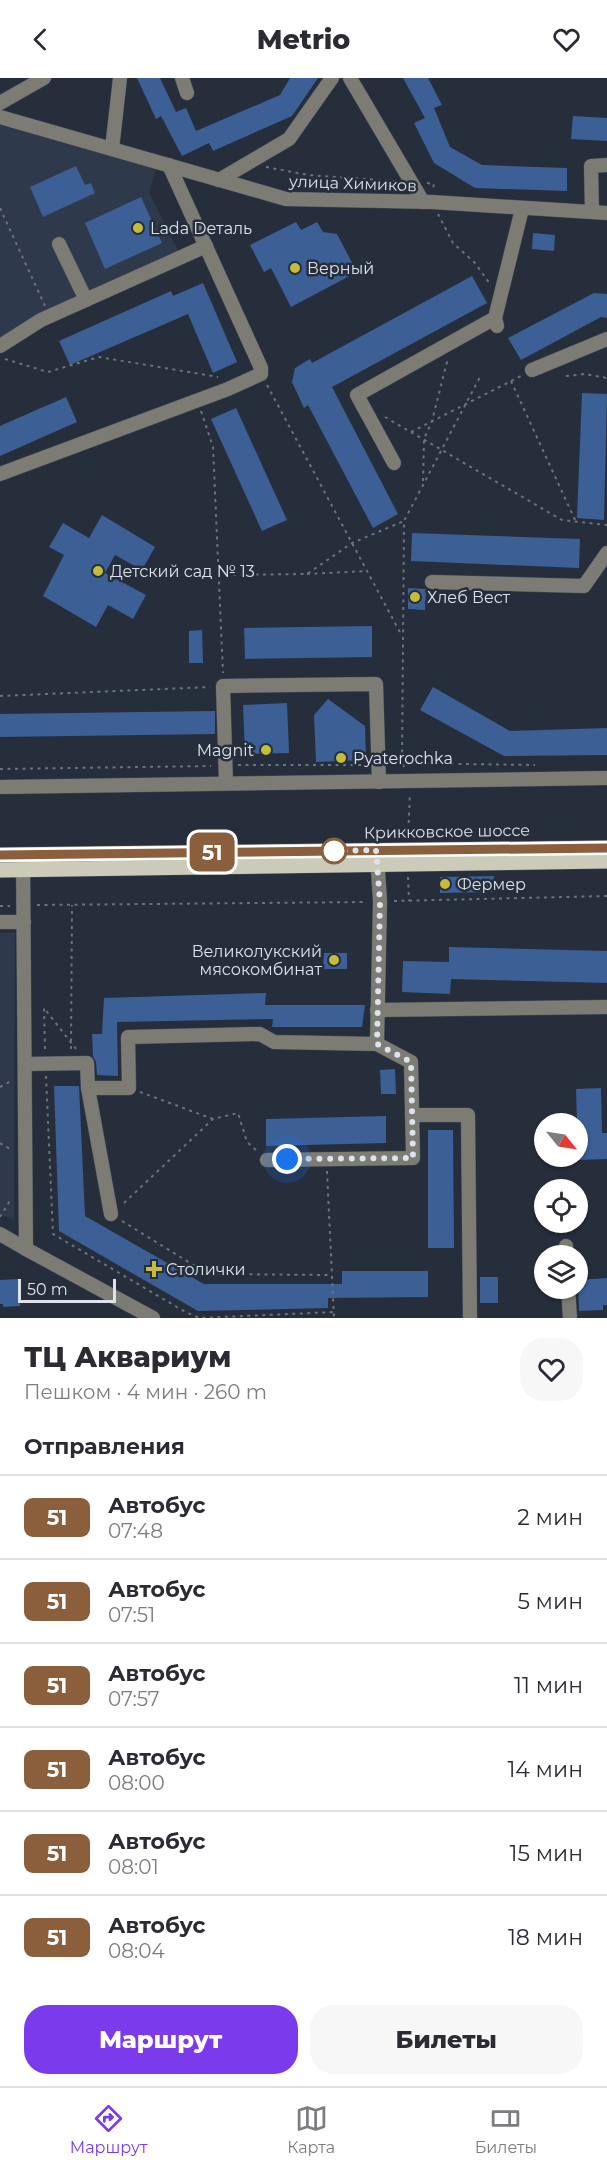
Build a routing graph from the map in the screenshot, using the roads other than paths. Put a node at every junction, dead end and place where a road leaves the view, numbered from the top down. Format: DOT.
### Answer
graph roads {
  1 [pos="44,78"];
  2 [pos="120,78"];
  3 [pos="182,78"];
  4 [pos="332,78"];
  5 [pos="350,78"];
  6 [pos="188,93"];
  7 [pos="0,103"];
  8 [pos="0,117"];
  9 [pos="112,149"];
  10 [pos="169,165"];
  11 [pos="607,165"];
  12 [pos="219,180"];
  13 [pos="427,202"];
  14 [pos="522,209"];
  15 [pos="592,212"];
  16 [pos="607,213"];
  17 [pos="59,244"];
  18 [pos="206,246"];
  19 [pos="86,300"];
  20 [pos="607,339"];
  21 [pos="0,346"];
  22 [pos="529,372"];
  23 [pos="394,463"];
  24 [pos="0,474"];
  25 [pos="607,553"];
  26 [pos="432,582"];
  27 [pos="607,778"];
  28 [pos="379,782"];
  29 [pos="226,783"];
  30 [pos="0,787"];
  31 [pos="607,848"];
  32 [pos="0,855"];
  33 [pos="408,857"];
  34 [pos="377,858"];
  35 [pos="607,861"];
  36 [pos="23,862"];
  37 [pos="0,870"];
  38 [pos="0,922"];
  39 [pos="24,922"];
  40 [pos="607,1007"];
  41 [pos="377,1010"];
  42 [pos="377,1044"];
  43 [pos="25,1064"];
  44 [pos="88,1088"];
  45 [pos="412,1115"];
  46 [pos="267,1160"];
  47 [pos="111,1214"];
  48 [pos="0,1234"];
  49 [pos="26,1249"];
  50 [pos="569,1299"];
  51 [pos="153,1318"];
  52 [pos="470,1318"];
  53 [pos="570,1318"];
  1 -- 7 [label="street"];
  2 -- 9 [label="street"];
  3 -- 6 [label="street"];
  4 -- 12 [label="street"];
  5 -- 13 [label="street"];
  8 -- 9 [label="street, улица Химиков"];
  9 -- 10 [label="street, улица Химиков"];
  10 -- 12 [label="street, улица Химиков"];
  10 -- 18 [label="street"];
  11 -- 15 [label="street"];
  12 -- 13 [label="street, улица Химиков"];
  13 -- 14 [label="street, улица Химиков"];
  14 -- 15 [label="street, улица Химиков"];
  14 -- 23 [label="street"];
  15 -- 16 [label="street, улица Химиков"];
  17 -- 19 [label="street"];
  18 -- 19 [label="street"];
  18 -- 24 [label="street"];
  19 -- 21 [label="street"];
  20 -- 22 [label="street"];
  25 -- 26 [label="street"];
  27 -- 28 [label="street"];
  28 -- 29 [label="street"];
  28 -- 29 [label="street"];
  29 -- 30 [label="street"];
  31 -- 33 [label="main road, Крикковское шоссе"];
  32 -- 36 [label="main road, Крикковское шоссе"];
  33 -- 34 [label="main road, Крикковское шоссе"];
  33 -- 35 [label="main road"];
  34 -- 36 [label="main road, Крикковское шоссе"];
  34 -- 41 [label="street"];
  36 -- 37 [label="main road"];
  36 -- 39 [label="street"];
  38 -- 39 [label="street"];
  39 -- 43 [label="street"];
  40 -- 41 [label="street"];
  41 -- 42 [label="street"];
  42 -- 44 [label="street"];
  42 -- 45 [label="street"];
  43 -- 44 [label="street"];
  43 -- 49 [label="street"];
  44 -- 47 [label="street"];
  45 -- 46 [label="street"];
  45 -- 52 [label="street"];
  48 -- 49 [label="street"];
  49 -- 51 [label="street"];
  50 -- 53 [label="street"];
}
